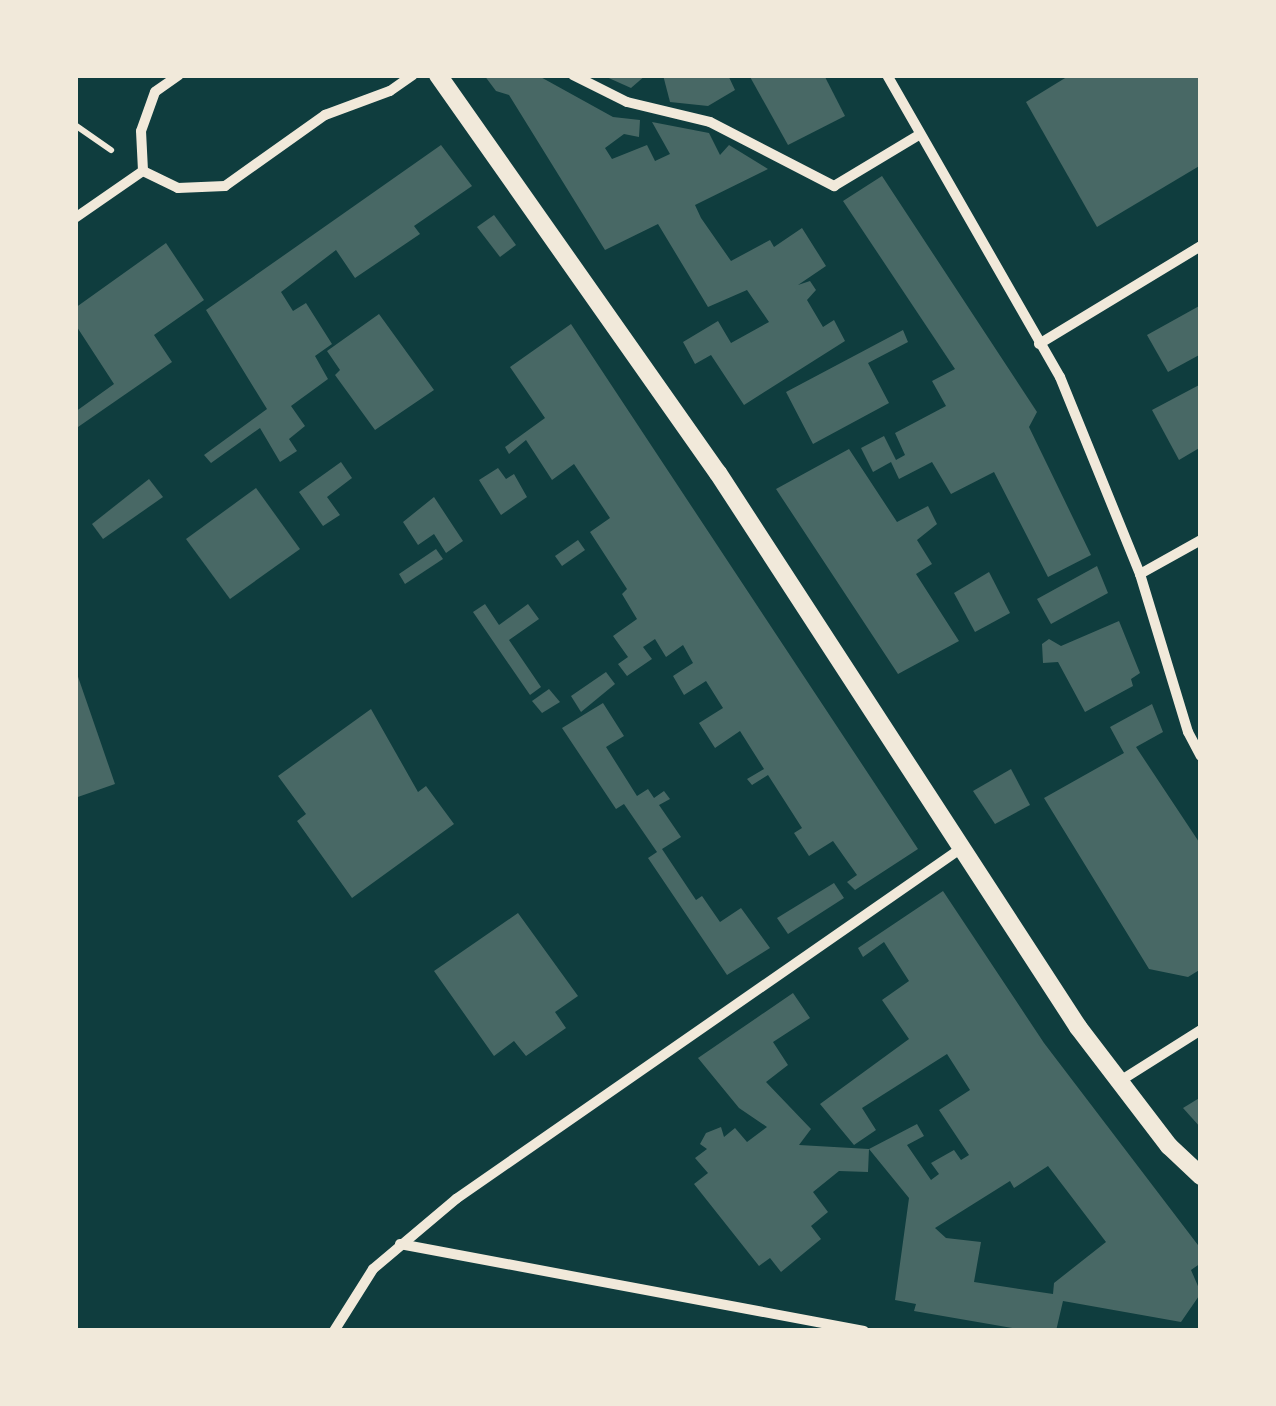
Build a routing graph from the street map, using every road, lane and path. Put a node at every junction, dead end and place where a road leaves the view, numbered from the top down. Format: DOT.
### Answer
graph roads {
  1 [pos="179,75"];
  2 [pos="413,75"];
  3 [pos="438,75"];
  4 [pos="573,75"];
  5 [pos="887,75"];
  6 [pos="920,135"];
  7 [pos="143,171"];
  8 [pos="75,218"];
  9 [pos="1201,246"];
  10 [pos="1039,344"];
  11 [pos="1201,540"];
  12 [pos="1140,574"];
  13 [pos="1201,756"];
  14 [pos="964,847"];
  15 [pos="1201,1030"];
  16 [pos="1120,1081"];
  17 [pos="1201,1176"];
  18 [pos="400,1244"];
  19 [pos="334,1331"];
  20 [pos="864,1331"];
  1 -- 7 [label="street"];
  2 -- 7 [label="street"];
  3 -- 14 [label="street"];
  4 -- 6 [label="street"];
  5 -- 6 [label="street"];
  6 -- 10 [label="street"];
  7 -- 8 [label="street"];
  9 -- 10 [label="street"];
  10 -- 12 [label="street"];
  11 -- 12 [label="street"];
  12 -- 13 [label="street"];
  14 -- 16 [label="street"];
  14 -- 18 [label="street"];
  15 -- 16 [label="street"];
  16 -- 17 [label="street"];
  18 -- 19 [label="street"];
  18 -- 20 [label="street"];
}
